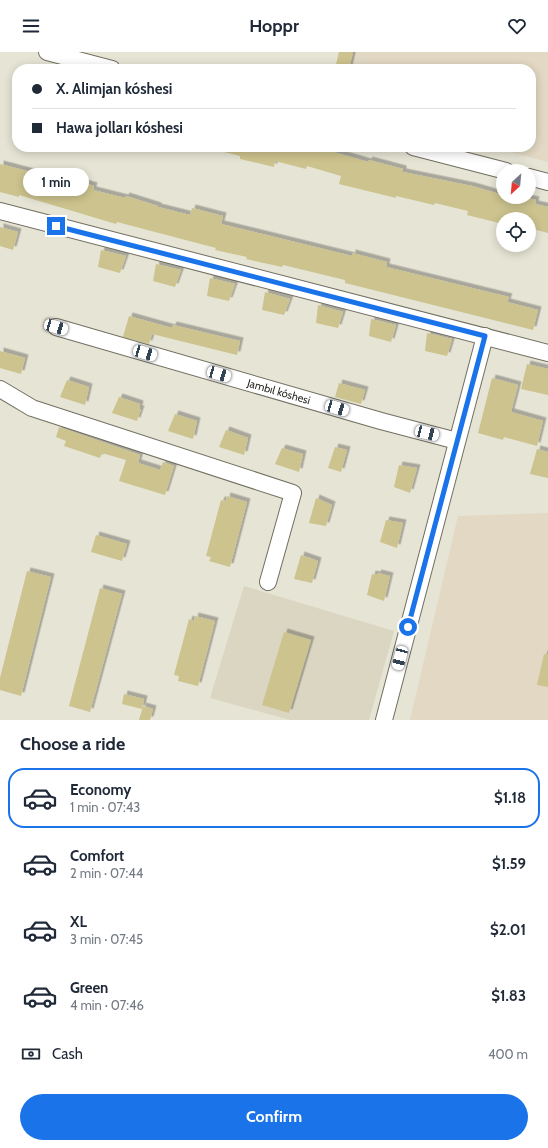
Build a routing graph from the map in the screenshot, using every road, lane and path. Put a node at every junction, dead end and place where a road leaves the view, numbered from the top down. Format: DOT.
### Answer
graph roads {
  1 [pos="47,52"];
  2 [pos="93,64"];
  3 [pos="432,152"];
  4 [pos="496,168"];
  5 [pos="536,179"];
  6 [pos="548,182"];
  7 [pos="0,211"];
  8 [pos="56,327"];
  9 [pos="485,336"];
  10 [pos="548,353"];
  11 [pos="0,389"];
  12 [pos="457,441"];
  13 [pos="268,582"];
  14 [pos="384,720"];
  1 -- 2 [label="street"];
  3 -- 4 [label="street"];
  5 -- 6 [label="street"];
  7 -- 9 [label="street"];
  8 -- 12 [label="street, Jambıl kóshesi"];
  9 -- 10 [label="street"];
  9 -- 12 [label="street"];
  11 -- 13 [label="street"];
  12 -- 14 [label="street"];
}
